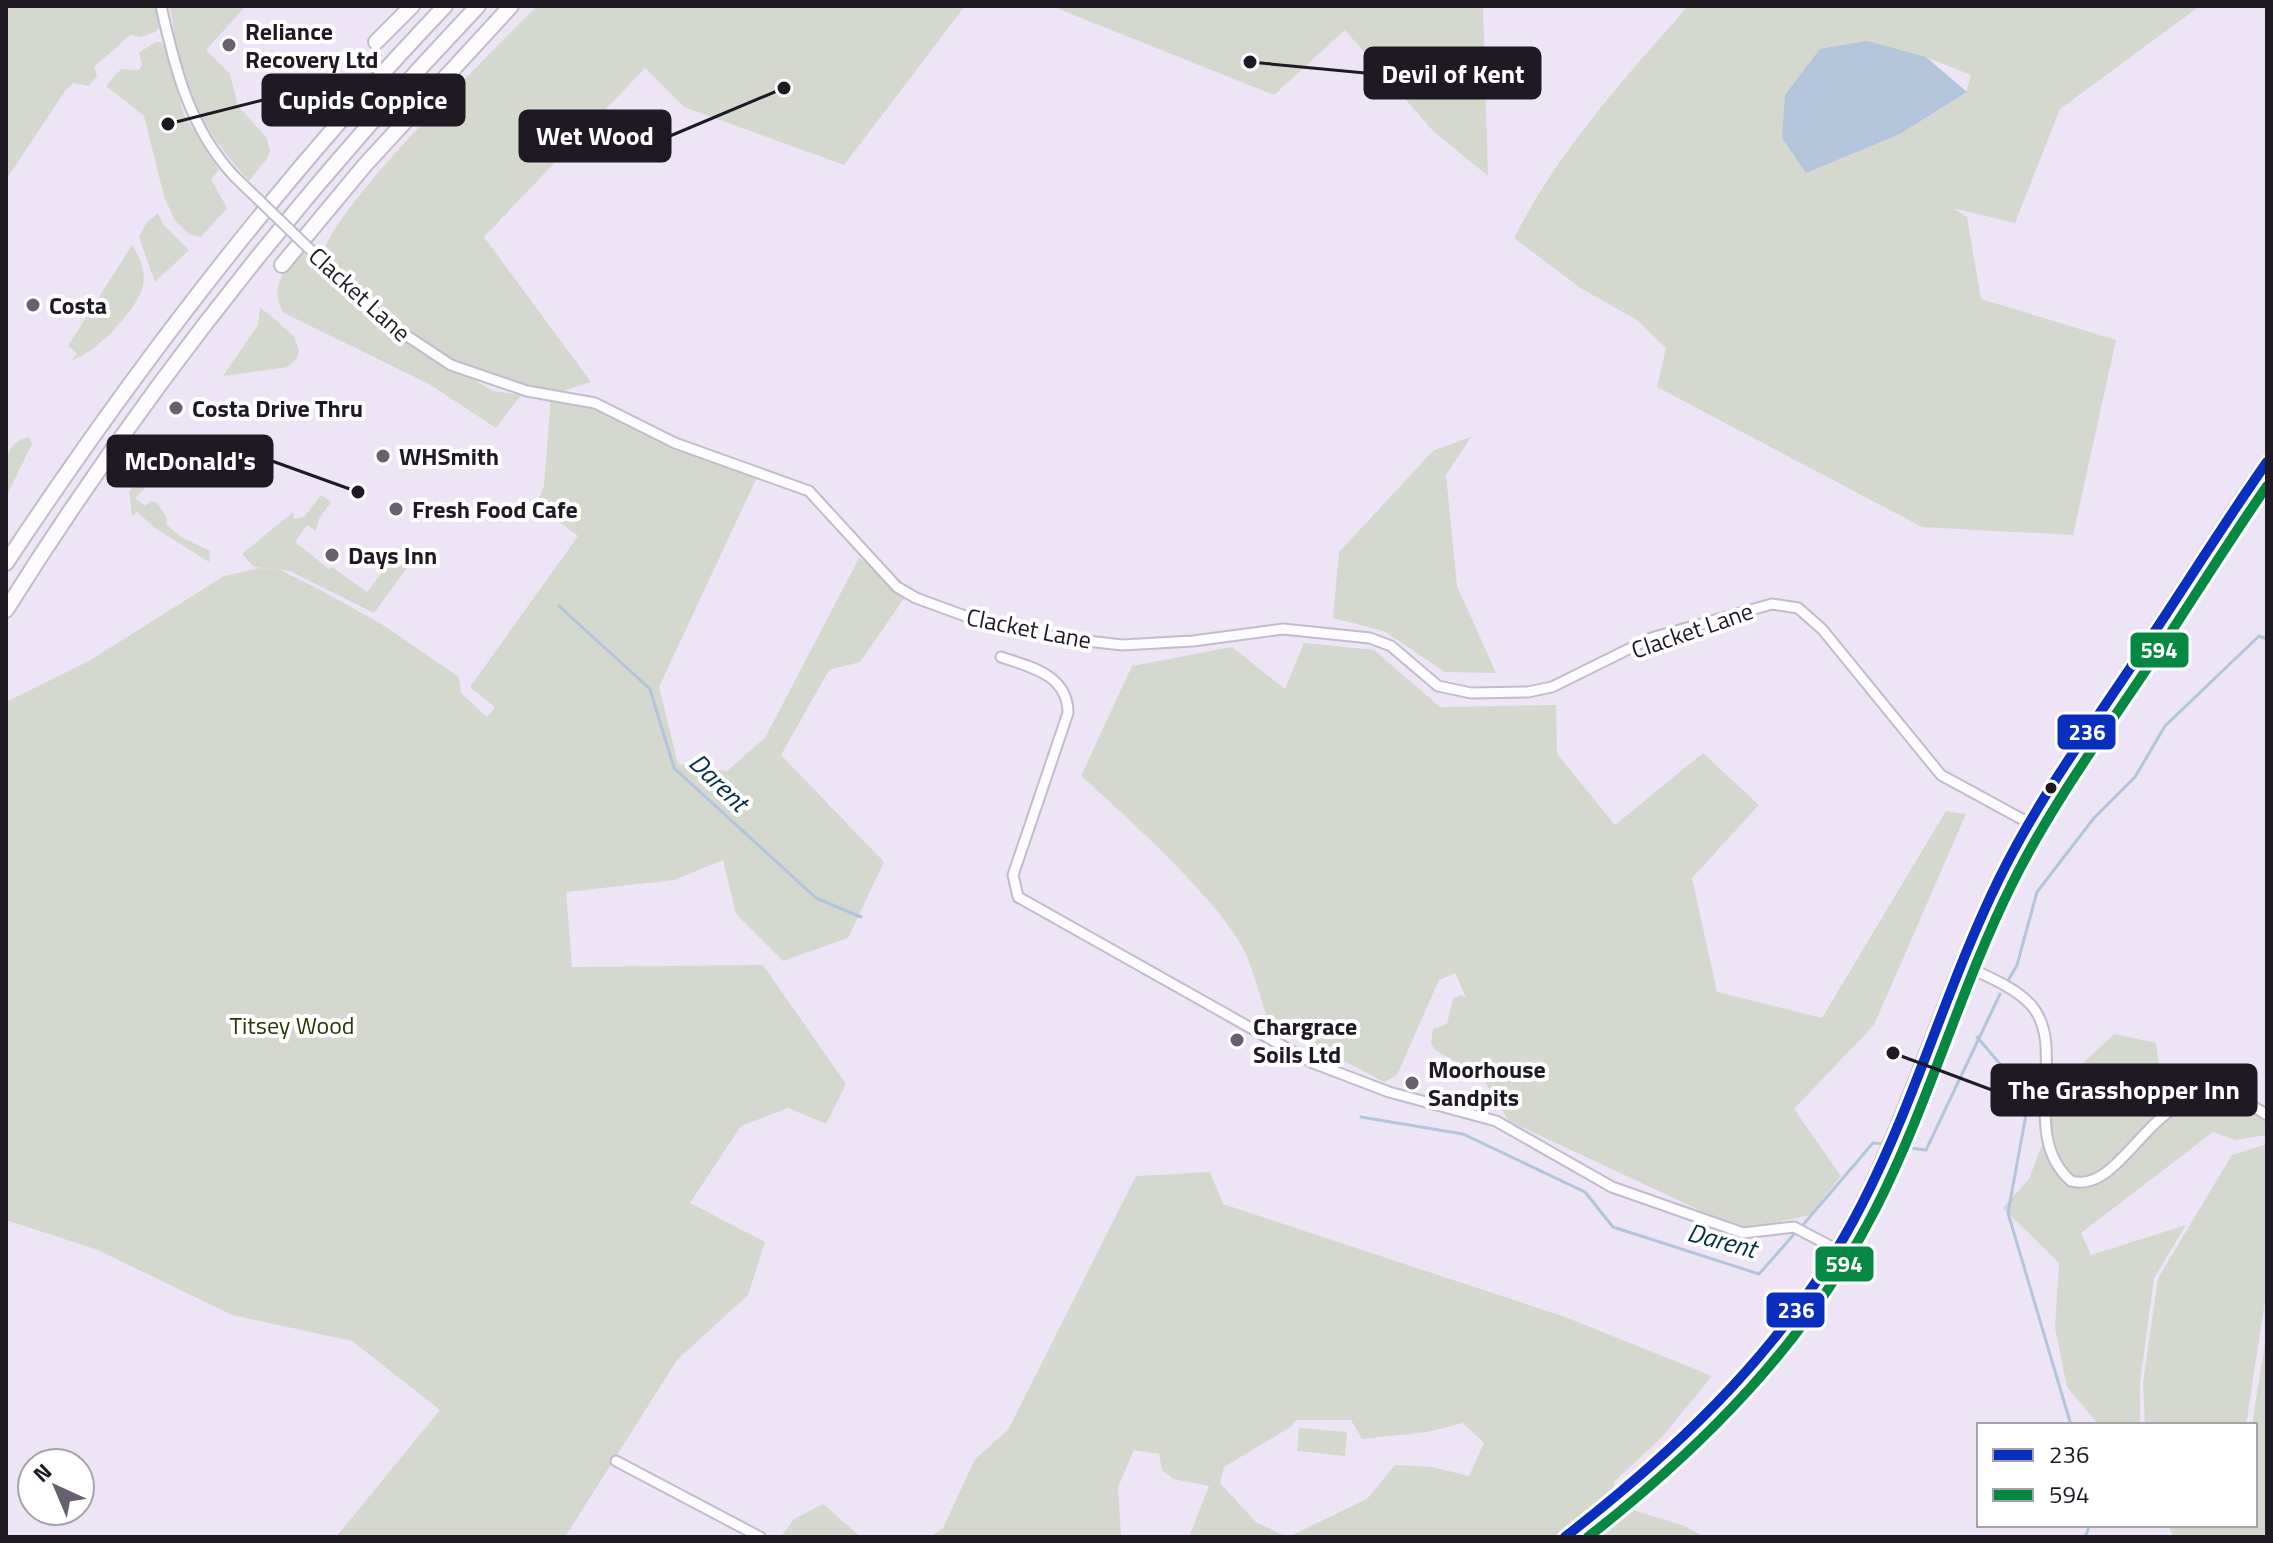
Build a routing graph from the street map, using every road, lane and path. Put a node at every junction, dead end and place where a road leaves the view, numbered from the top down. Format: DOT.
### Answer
graph roads {
  1 [pos="161,6"];
  2 [pos="412,6"];
  3 [pos="445,6"];
  4 [pos="478,6"];
  5 [pos="511,6"];
  6 [pos="376,42"];
  7 [pos="282,265"];
  8 [pos="2267,462"];
  9 [pos="6,563"];
  10 [pos="6,610"];
  11 [pos="1001,657"];
  12 [pos="2029,823"];
  13 [pos="1961,964"];
  14 [pos="2267,1115"];
  15 [pos="1836,1249"];
  16 [pos="616,1461"];
  17 [pos="760,1537"];
  18 [pos="1565,1537"];
  1 -- 12 [label="street, Clacket Lane, bridge"];
  2 -- 6 [label="highway"];
  3 -- 9 [label="highway"];
  4 -- 10 [label="highway"];
  5 -- 7 [label="highway"];
  8 -- 12 [label="main road"];
  11 -- 15 [label="street"];
  12 -- 13 [label="main road"];
  13 -- 14 [label="street"];
  13 -- 15 [label="main road"];
  15 -- 18 [label="main road"];
  16 -- 17 [label="street"];
}
